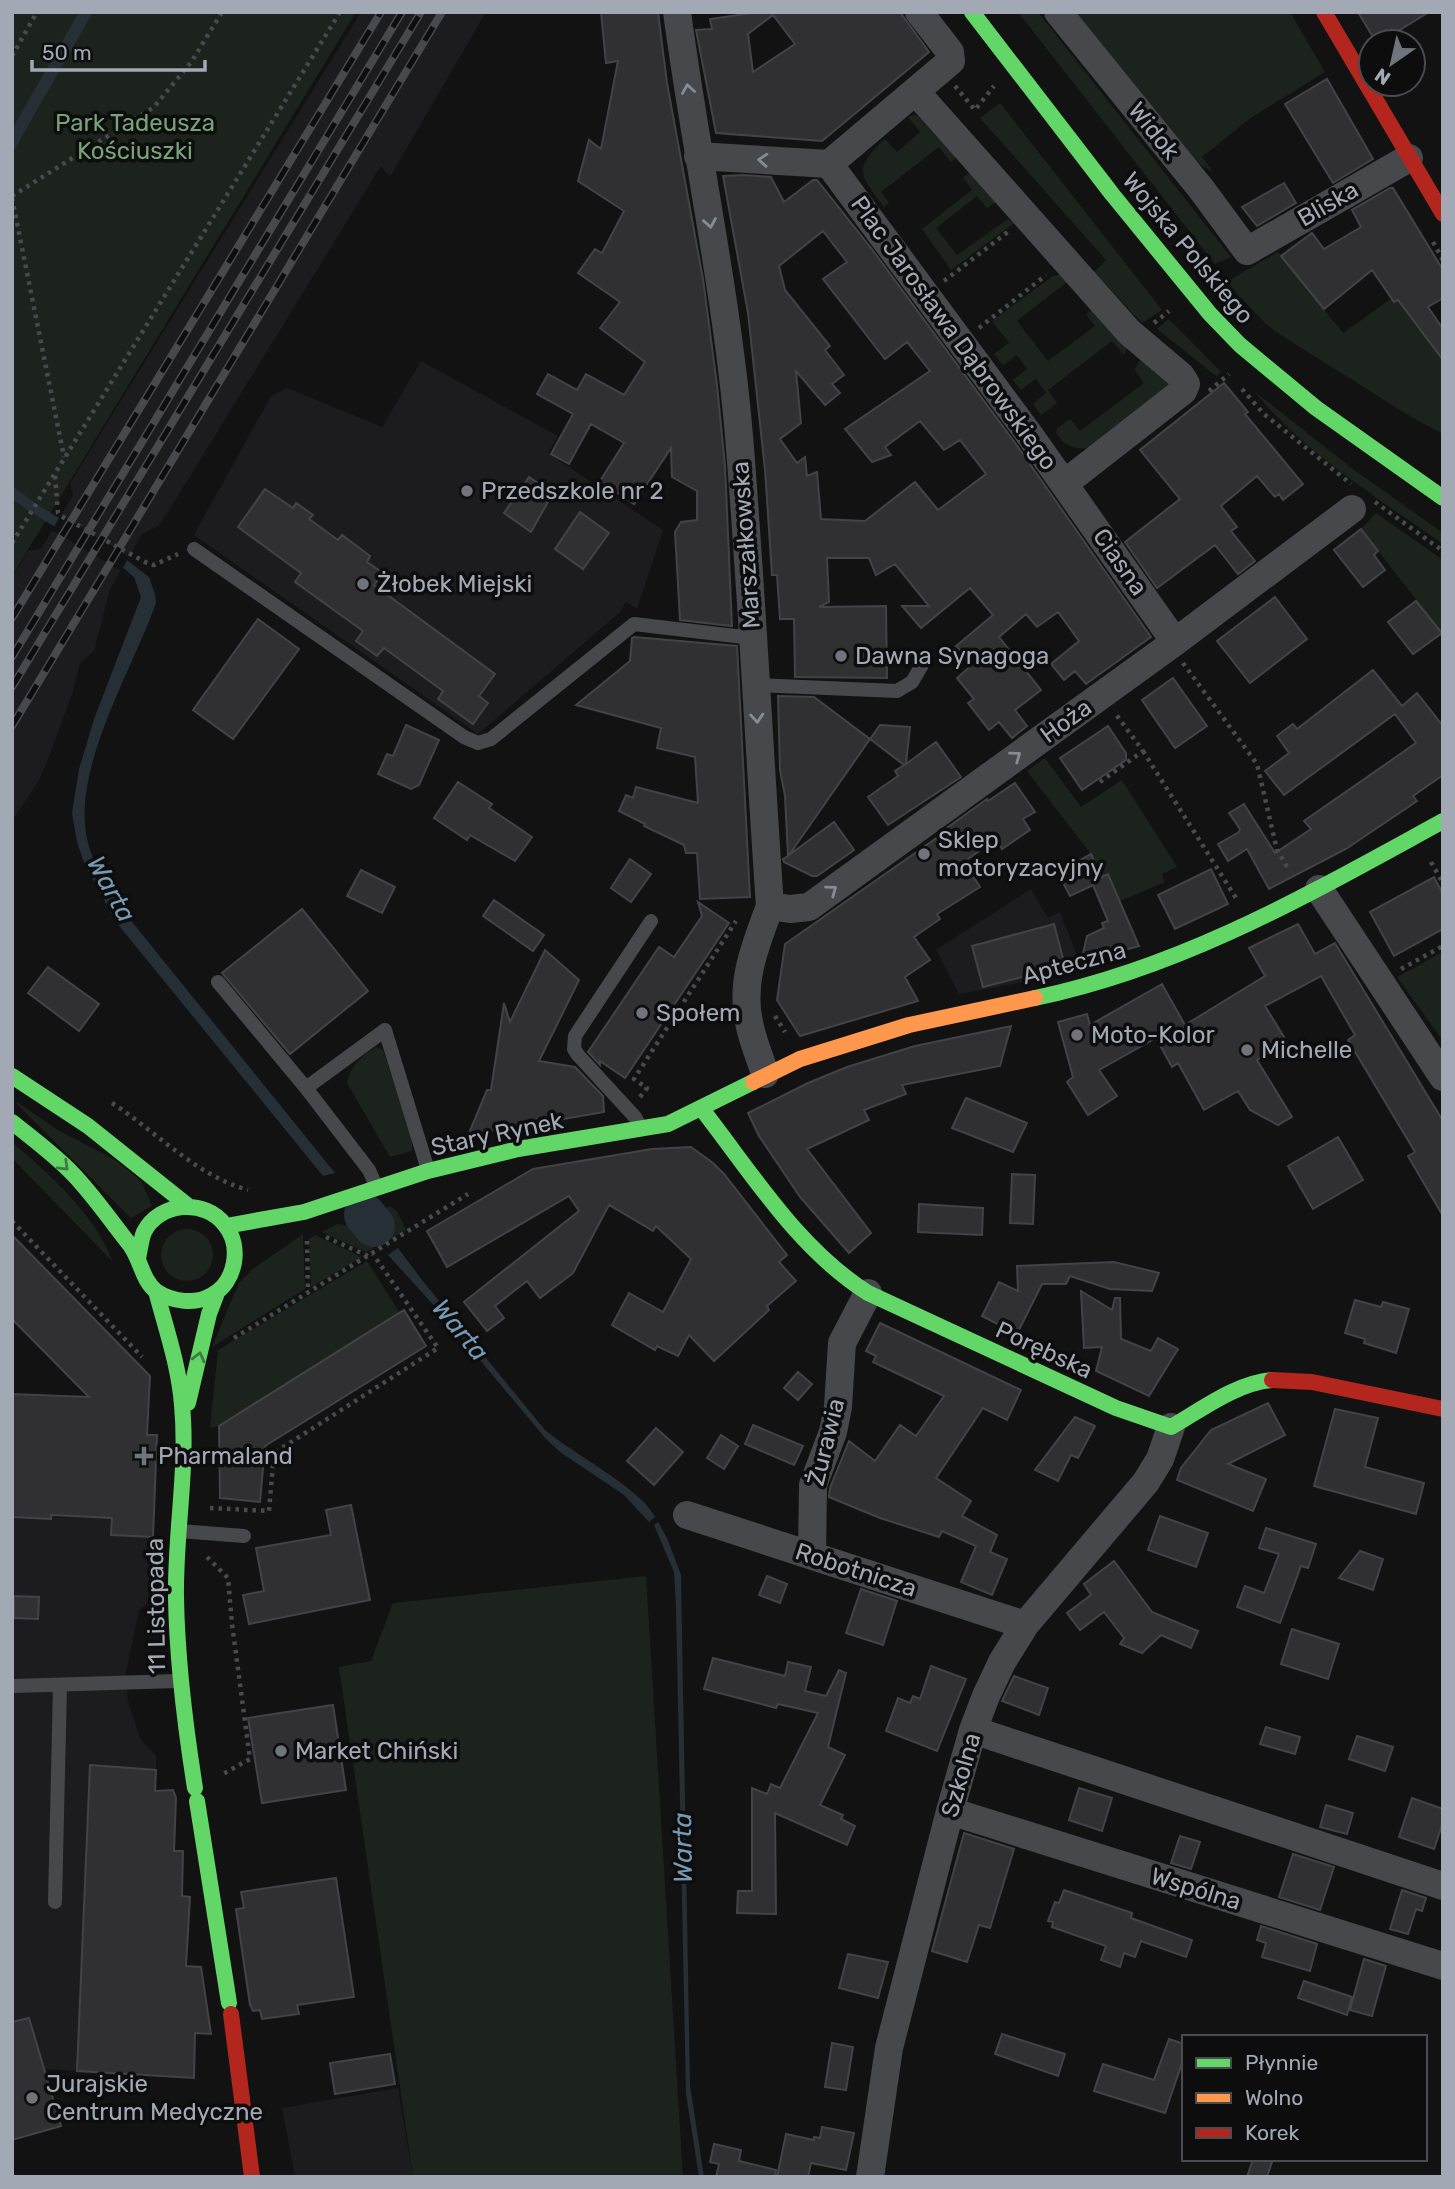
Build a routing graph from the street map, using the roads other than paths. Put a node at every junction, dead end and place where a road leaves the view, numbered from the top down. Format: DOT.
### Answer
graph roads {
  1 [pos="677,12"];
  2 [pos="919,12"];
  3 [pos="972,12"];
  4 [pos="1058,12"];
  5 [pos="1324,12"];
  6 [pos="916,92"];
  7 [pos="698,156"];
  8 [pos="1409,158"];
  9 [pos="829,164"];
  10 [pos="1443,214"];
  11 [pos="1247,251"];
  12 [pos="1065,483"];
  13 [pos="1438,493"];
  14 [pos="1359,498"];
  15 [pos="198,552"];
  16 [pos="752,638"];
  17 [pos="1179,652"];
  18 [pos="922,665"];
  19 [pos="755,685"];
  20 [pos="1443,821"];
  21 [pos="1319,889"];
  22 [pos="770,906"];
  23 [pos="651,921"];
  24 [pos="218,982"];
  25 [pos="1442,1072"];
  26 [pos="765,1074"];
  27 [pos="12,1076"];
  28 [pos="306,1088"];
  29 [pos="701,1108"];
  30 [pos="12,1122"];
  31 [pos="88,1126"];
  32 [pos="641,1129"];
  33 [pos="144,1151"];
  34 [pos="428,1171"];
  35 [pos="373,1189"];
  36 [pos="187,1205"];
  37 [pos="243,1205"];
  38 [pos="304,1212"];
  39 [pos="268,1219"];
  40 [pos="226,1226"];
  41 [pos="279,1234"];
  42 [pos="138,1258"];
  43 [pos="248,1259"];
  44 [pos="232,1272"];
  45 [pos="156,1291"];
  46 [pos="217,1293"];
  47 [pos="868,1293"];
  48 [pos="1443,1409"];
  49 [pos="183,1422"];
  50 [pos="1171,1427"];
  51 [pos="687,1515"];
  52 [pos="177,1531"];
  53 [pos="244,1536"];
  54 [pos="812,1555"];
  55 [pos="1025,1625"];
  56 [pos="180,1681"];
  57 [pos="12,1686"];
  58 [pos="60,1686"];
  59 [pos="973,1730"];
  60 [pos="950,1811"];
  61 [pos="1443,1886"];
  62 [pos="55,1902"];
  63 [pos="1443,1966"];
  64 [pos="251,2177"];
  65 [pos="870,2177"];
  7 -- 1 [label="street, Marszałkowska, one-way"];
  2 -- 6 [label="street"];
  3 -- 13 [label="street, Wojska Polskiego"];
  4 -- 11 [label="street, Widok"];
  5 -- 8 [label="street"];
  6 -- 9 [label="street"];
  6 -- 12 [label="street, Plac Jarosława Dąbrowskiego"];
  9 -- 7 [label="street, one-way"];
  7 -- 16 [label="street, Marszałkowska, one-way"];
  8 -- 10 [label="street"];
  8 -- 11 [label="street, Bliska"];
  9 -- 12 [label="street, Plac Jarosława Dąbrowskiego"];
  12 -- 17 [label="street, Ciasna"];
  14 -- 17 [label="street, Hoża"];
  15 -- 16 [label="lane"];
  16 -- 19 [label="street, Marszałkowska"];
  22 -- 17 [label="street, Hoża, one-way"];
  18 -- 19 [label="lane"];
  19 -- 22 [label="street, Marszałkowska, one-way"];
  20 -- 21 [label="street, Apteczna"];
  21 -- 25 [label="street"];
  21 -- 26 [label="street, Apteczna"];
  22 -- 26 [label="street, Marszałkowska"];
  23 -- 32 [label="lane"];
  24 -- 28 [label="lane"];
  26 -- 29 [label="street, Apteczna"];
  27 -- 31 [label="street"];
  28 -- 34 [label="lane"];
  28 -- 35 [label="lane"];
  29 -- 32 [label="street, Stary Rynek"];
  29 -- 47 [label="street, Porębska"];
  30 -- 42 [label="street, one-way"];
  31 -- 33 [label="street"];
  31 -- 36 [label="street"];
  32 -- 34 [label="street, Stary Rynek"];
  34 -- 35 [label="street, Stary Rynek"];
  35 -- 38 [label="street, Stary Rynek"];
  36 -- 40 [label="street"];
  36 -- 42 [label="street"];
  37 -- 39 [label="street"];
  38 -- 39 [label="street, Stary Rynek"];
  38 -- 41 [label="street, Stary Rynek"];
  39 -- 40 [label="street, Stary Rynek"];
  40 -- 44 [label="street"];
  42 -- 45 [label="street"];
  43 -- 44 [label="street"];
  44 -- 46 [label="street"];
  45 -- 46 [label="street"];
  45 -- 49 [label="street, 11 Listopada"];
  49 -- 46 [label="street, 11 Listopada, one-way"];
  47 -- 50 [label="street, Porębska"];
  47 -- 54 [label="street, Żurawia"];
  48 -- 50 [label="street"];
  49 -- 52 [label="street, 11 Listopada"];
  50 -- 55 [label="street, Szkolna"];
  51 -- 54 [label="street, Robotnicza"];
  52 -- 53 [label="lane"];
  52 -- 56 [label="street, 11 Listopada"];
  54 -- 55 [label="street, Robotnicza"];
  55 -- 59 [label="street, Szkolna"];
  56 -- 58 [label="lane"];
  56 -- 64 [label="street, 11 Listopada"];
  57 -- 58 [label="lane"];
  58 -- 62 [label="lane"];
  59 -- 60 [label="street, Szkolna"];
  59 -- 61 [label="street"];
  60 -- 63 [label="street, Wspólna"];
  60 -- 65 [label="street, Szkolna"];
}
